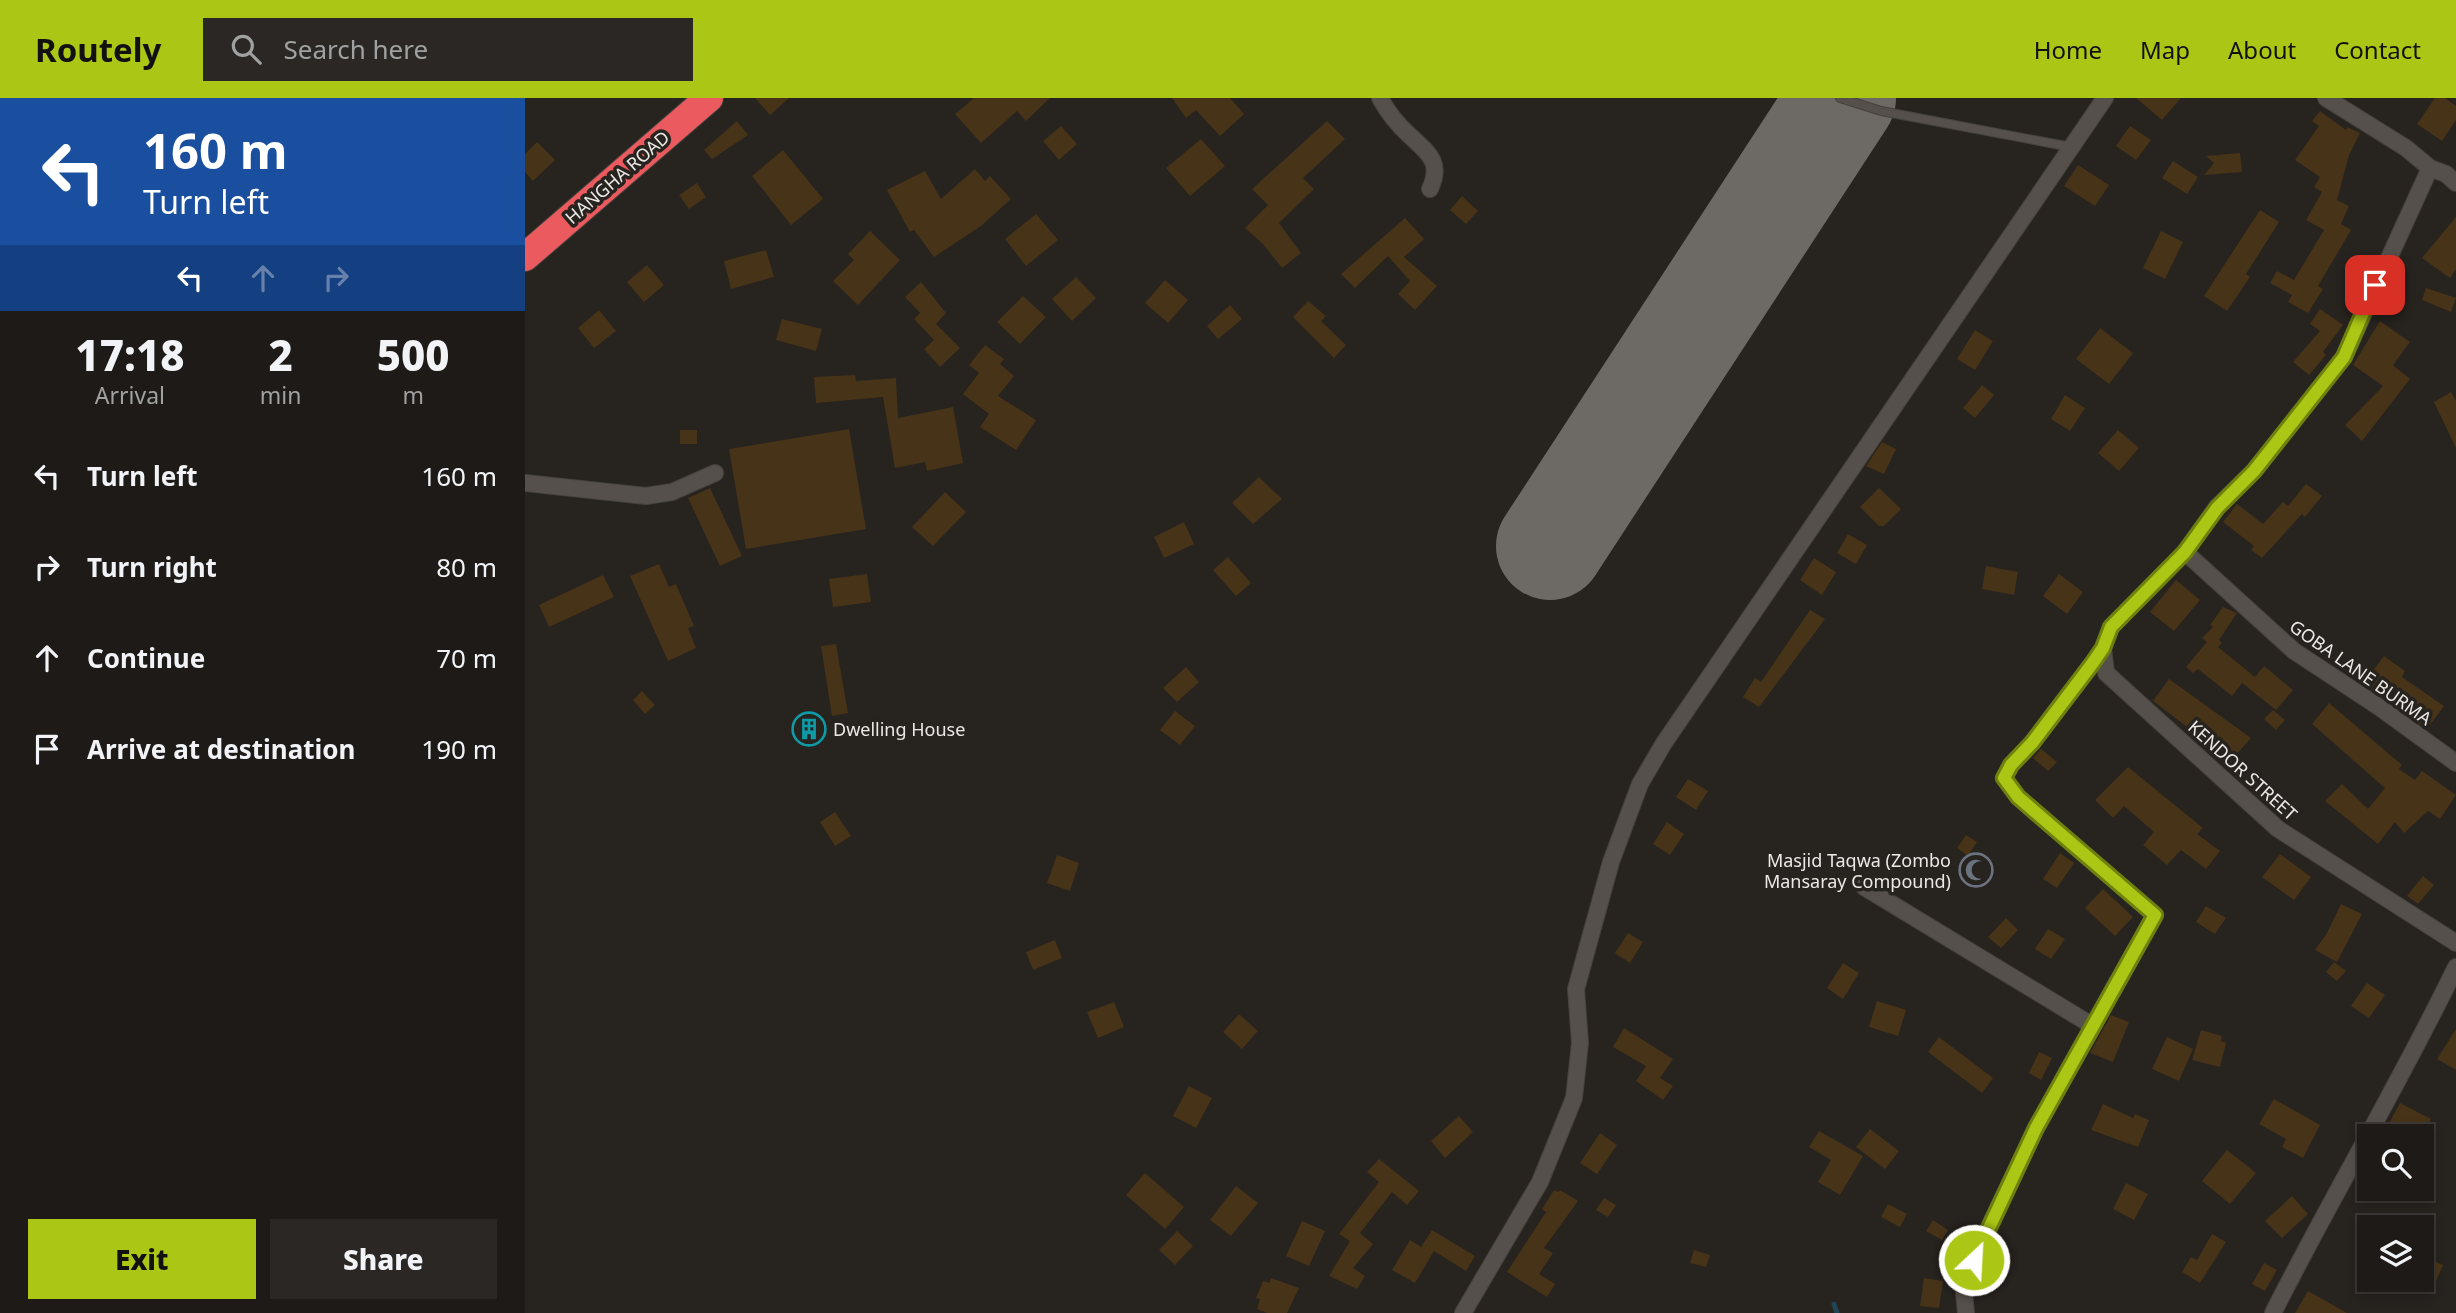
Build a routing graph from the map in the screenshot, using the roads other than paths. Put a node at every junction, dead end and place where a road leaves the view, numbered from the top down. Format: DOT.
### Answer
graph roads {
  1 [pos="709,98"];
  2 [pos="1380,98"];
  3 [pos="1840,98"];
  4 [pos="2105,98"];
  5 [pos="2326,98"];
  6 [pos="2071,147"];
  7 [pos="2430,168"];
  8 [pos="2456,183"];
  9 [pos="1430,189"];
  10 [pos="525,257"];
  11 [pos="715,473"];
  12 [pos="525,484"];
  13 [pos="2185,552"];
  14 [pos="2103,648"];
  15 [pos="2456,763"];
  16 [pos="1864,887"];
  17 [pos="2456,943"];
  18 [pos="2456,967"];
  19 [pos="2093,1026"];
  20 [pos="1463,1313"];
  21 [pos="1966,1313"];
  22 [pos="2273,1313"];
  1 -- 10 [label="highway, HANGHA ROAD"];
  2 -- 9 [label="street"];
  3 -- 6 [label="lane"];
  4 -- 6 [label="street"];
  5 -- 7 [label="street"];
  6 -- 20 [label="street"];
  7 -- 8 [label="street"];
  7 -- 13 [label="street"];
  11 -- 12 [label="street"];
  13 -- 14 [label="street"];
  13 -- 15 [label="street, GOBA LANE BURMA"];
  14 -- 17 [label="street, KENDOR STREET"];
  14 -- 19 [label="street"];
  16 -- 19 [label="street"];
  18 -- 22 [label="street"];
  19 -- 21 [label="street"];
}
